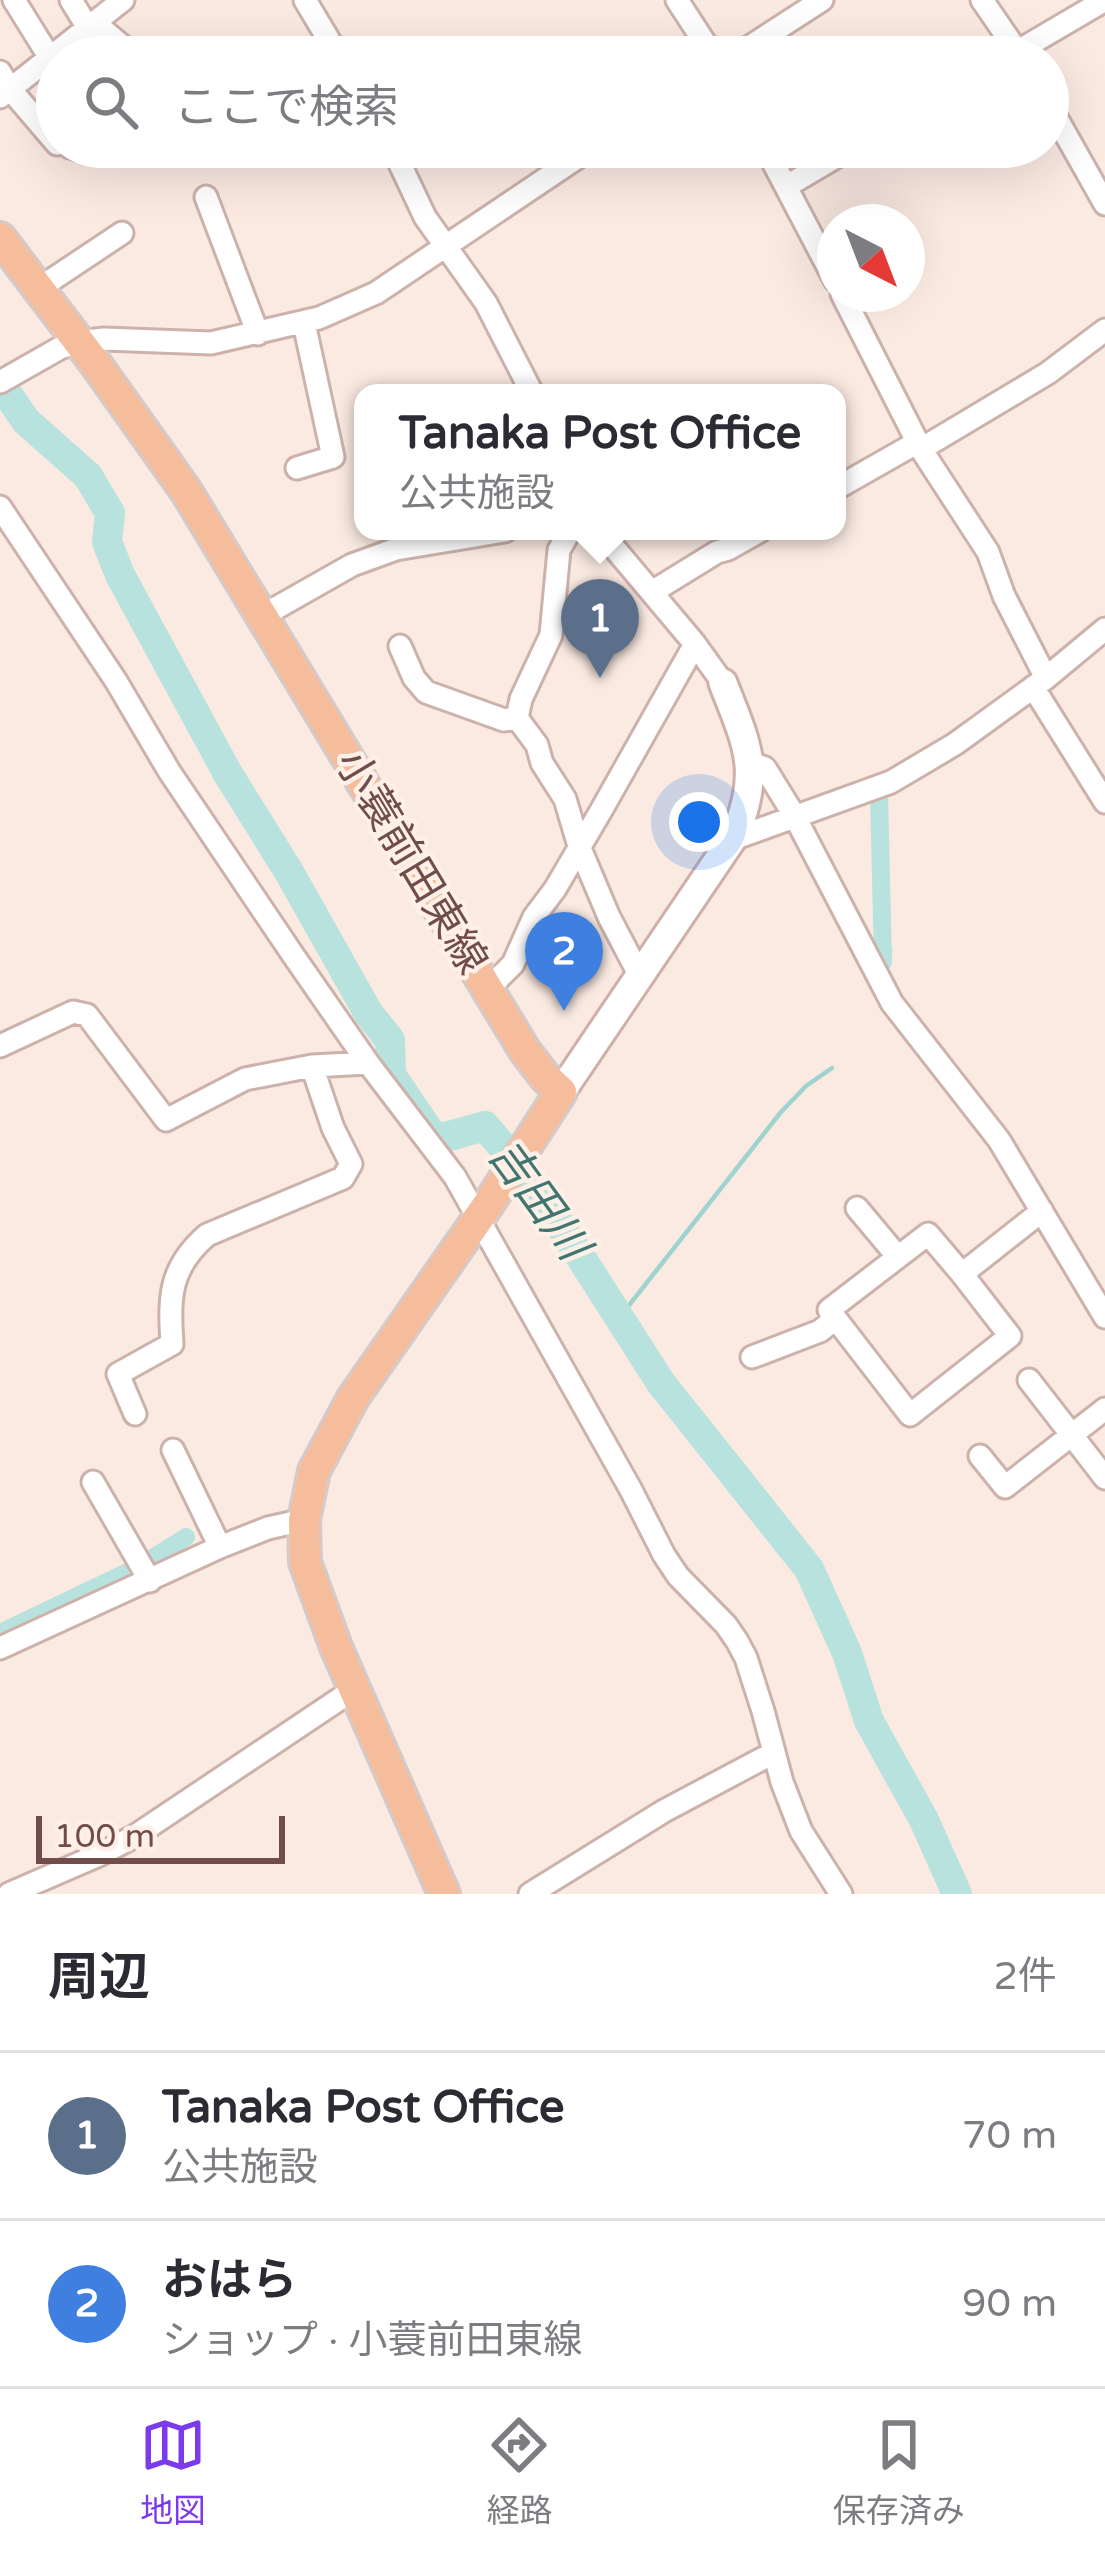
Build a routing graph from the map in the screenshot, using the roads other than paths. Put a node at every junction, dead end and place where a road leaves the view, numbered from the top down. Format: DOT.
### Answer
graph roads {
  1 [pos="14,0"];
  2 [pos="71,0"];
  3 [pos="124,0"];
  4 [pos="305,0"];
  5 [pos="677,0"];
  6 [pos="822,0"];
  7 [pos="982,0"];
  8 [pos="1105,0"];
  9 [pos="92,25"];
  10 [pos="36,36"];
  11 [pos="78,36"];
  12 [pos="107,36"];
  13 [pos="326,36"];
  14 [pos="700,36"];
  15 [pos="766,36"];
  16 [pos="1004,36"];
  17 [pos="1046,36"];
  18 [pos="36,66"];
  19 [pos="3,86"];
  20 [pos="36,121"];
  21 [pos="1069,140"];
  22 [pos="402,168"];
  23 [pos="562,168"];
  24 [pos="777,168"];
  25 [pos="817,168"];
  26 [pos="787,186"];
  27 [pos="206,196"];
  28 [pos="1105,204"];
  29 [pos="122,233"];
  30 [pos="0,238"];
  31 [pos="817,245"];
  32 [pos="446,246"];
  33 [pos="38,289"];
  34 [pos="851,312"];
  35 [pos="304,322"];
  36 [pos="1105,330"];
  37 [pos="258,334"];
  38 [pos="79,342"];
  39 [pos="0,382"];
  40 [pos="527,384"];
  41 [pos="920,446"];
  42 [pos="297,468"];
  43 [pos="846,483"];
  44 [pos="0,507"];
  45 [pos="414,540"];
  46 [pos="565,540"];
  47 [pos="608,540"];
  48 [pos="744,540"];
  49 [pos="652,592"];
  50 [pos="262,616"];
  51 [pos="1105,629"];
  52 [pos="695,644"];
  53 [pos="400,646"];
  54 [pos="1040,682"];
  55 [pos="723,683"];
  56 [pos="517,718"];
  57 [pos="751,763"];
  58 [pos="1105,802"];
  59 [pos="794,815"];
  60 [pos="733,839"];
  61 [pos="579,846"];
  62 [pos="640,976"];
  63 [pos="488,989"];
  64 [pos="0,1046"];
  65 [pos="368,1064"];
  66 [pos="312,1066"];
  67 [pos="554,1104"];
  68 [pos="857,1208"];
  69 [pos="483,1211"];
  70 [pos="1042,1211"];
  71 [pos="898,1257"];
  72 [pos="962,1274"];
  73 [pos="1105,1317"];
  74 [pos="835,1319"];
  75 [pos="752,1357"];
  76 [pos="1029,1380"];
  77 [pos="1105,1409"];
  78 [pos="135,1414"];
  79 [pos="1073,1434"];
  80 [pos="173,1450"];
  81 [pos="980,1456"];
  82 [pos="1105,1478"];
  83 [pos="94,1482"];
  84 [pos="304,1520"];
  85 [pos="220,1547"];
  86 [pos="144,1570"];
  87 [pos="0,1648"];
  88 [pos="356,1688"];
  89 [pos="773,1753"];
  90 [pos="9,1894"];
  91 [pos="444,1894"];
  92 [pos="530,1894"];
  93 [pos="841,1894"];
  1 -- 10 [label="street"];
  2 -- 9 [label="street"];
  3 -- 9 [label="street"];
  4 -- 13 [label="street"];
  5 -- 14 [label="street"];
  6 -- 15 [label="street"];
  7 -- 16 [label="street"];
  8 -- 17 [label="street"];
  9 -- 11 [label="street"];
  9 -- 12 [label="street"];
  18 -- 19 [label="street"];
  19 -- 20 [label="street"];
  21 -- 28 [label="street"];
  22 -- 32 [label="street"];
  23 -- 32 [label="street"];
  24 -- 26 [label="street"];
  25 -- 26 [label="street"];
  26 -- 31 [label="street"];
  27 -- 37 [label="street"];
  29 -- 33 [label="street"];
  30 -- 33 [label="main road, 小蓑前田東線"];
  32 -- 35 [label="street"];
  32 -- 40 [label="street"];
  33 -- 38 [label="main road, 小蓑前田東線"];
  34 -- 41 [label="street"];
  35 -- 37 [label="street"];
  35 -- 42 [label="street"];
  36 -- 41 [label="street"];
  37 -- 38 [label="street"];
  38 -- 39 [label="street"];
  38 -- 50 [label="main road, 小蓑前田東線"];
  41 -- 43 [label="street"];
  41 -- 54 [label="street"];
  44 -- 65 [label="street"];
  45 -- 50 [label="street"];
  46 -- 56 [label="street"];
  47 -- 49 [label="street"];
  48 -- 49 [label="street"];
  49 -- 52 [label="street"];
  50 -- 63 [label="main road, 小蓑前田東線"];
  51 -- 54 [label="street"];
  52 -- 55 [label="street"];
  52 -- 61 [label="street"];
  53 -- 56 [label="street"];
  54 -- 58 [label="street"];
  54 -- 59 [label="street"];
  55 -- 57 [label="street"];
  56 -- 61 [label="street"];
  57 -- 59 [label="street"];
  57 -- 60 [label="street"];
  59 -- 60 [label="street"];
  59 -- 70 [label="street"];
  60 -- 62 [label="street"];
  61 -- 62 [label="street"];
  61 -- 63 [label="street"];
  62 -- 67 [label="street"];
  63 -- 67 [label="main road, 小蓑前田東線"];
  64 -- 66 [label="street"];
  65 -- 66 [label="street"];
  65 -- 69 [label="street"];
  66 -- 78 [label="street"];
  67 -- 69 [label="main road"];
  68 -- 71 [label="street"];
  69 -- 84 [label="main road"];
  69 -- 89 [label="street"];
  70 -- 72 [label="street"];
  70 -- 73 [label="street"];
  71 -- 72 [label="street"];
  71 -- 74 [label="street"];
  72 -- 74 [label="street"];
  74 -- 75 [label="street"];
  76 -- 79 [label="street"];
  77 -- 79 [label="street"];
  79 -- 81 [label="street"];
  79 -- 82 [label="street"];
  80 -- 85 [label="street"];
  83 -- 86 [label="street"];
  84 -- 85 [label="street"];
  84 -- 88 [label="main road"];
  85 -- 86 [label="street"];
  86 -- 87 [label="street"];
  88 -- 90 [label="street"];
  88 -- 91 [label="main road"];
  89 -- 92 [label="street"];
  89 -- 93 [label="street"];
}
